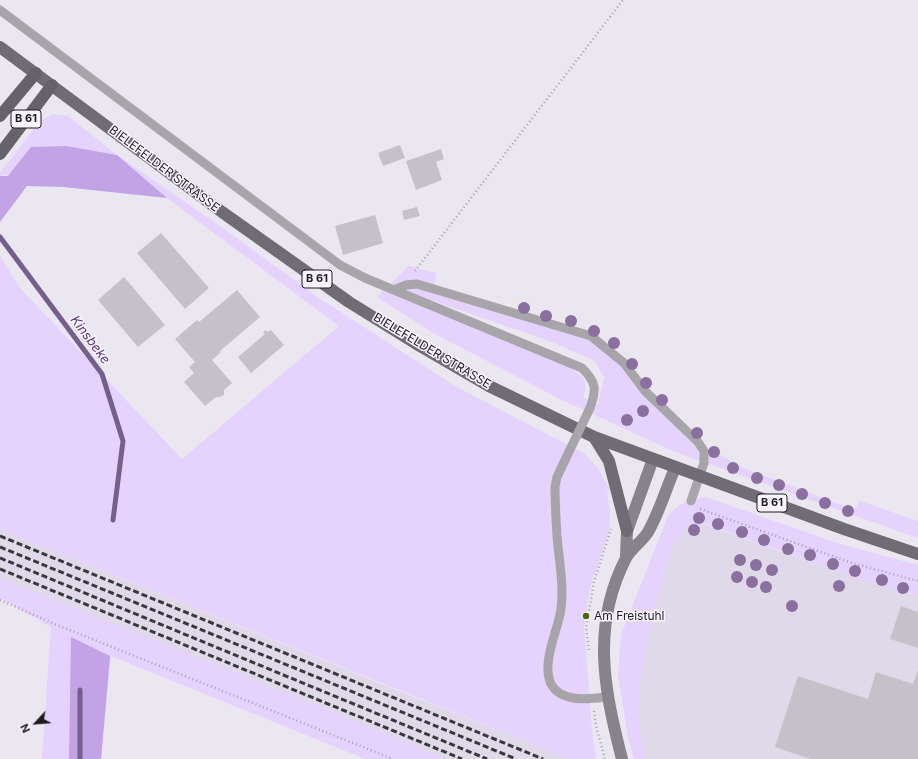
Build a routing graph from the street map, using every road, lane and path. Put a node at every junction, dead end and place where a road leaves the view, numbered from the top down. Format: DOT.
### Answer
graph roads {
  1 [pos="623,0"];
  2 [pos="0,10"];
  3 [pos="0,47"];
  4 [pos="36,73"];
  5 [pos="52,85"];
  6 [pos="0,116"];
  7 [pos="0,154"];
  8 [pos="406,285"];
  9 [pos="394,290"];
  10 [pos="594,437"];
  11 [pos="653,459"];
  12 [pos="675,468"];
  13 [pos="699,477"];
  14 [pos="691,501"];
  15 [pos="627,531"];
  16 [pos="918,554"];
  17 [pos="626,556"];
  18 [pos="918,581"];
  19 [pos="0,600"];
  20 [pos="607,697"];
  21 [pos="593,699"];
  22 [pos="393,759"];
  23 [pos="605,759"];
  24 [pos="622,759"];
  1 -- 8 [label="path"];
  2 -- 9 [label="lane"];
  3 -- 4 [label="main road, BIELEFELDER STRASSE / B 61"];
  4 -- 5 [label="main road, BIELEFELDER STRASSE / B 61"];
  4 -- 6 [label="highway"];
  5 -- 7 [label="highway, B 61"];
  5 -- 10 [label="main road, BIELEFELDER STRASSE / B 61"];
  8 -- 9 [label="lane"];
  8 -- 13 [label="lane"];
  9 -- 21 [label="lane, bridge"];
  10 -- 11 [label="main road, BIELEFELDER STRASSE / B 61"];
  10 -- 15 [label="main road"];
  11 -- 12 [label="main road, BIELEFELDER STRASSE / B 61"];
  11 -- 15 [label="main road"];
  12 -- 13 [label="main road, BIELEFELDER STRASSE / B 61"];
  12 -- 17 [label="main road"];
  13 -- 14 [label="lane"];
  13 -- 16 [label="main road, BIELEFELDER STRASSE / B 61"];
  14 -- 18 [label="path"];
  15 -- 17 [label="main road"];
  17 -- 20 [label="main road"];
  19 -- 22 [label="path"];
  20 -- 21 [label="lane"];
  20 -- 24 [label="main road"];
  21 -- 23 [label="path"];
}
